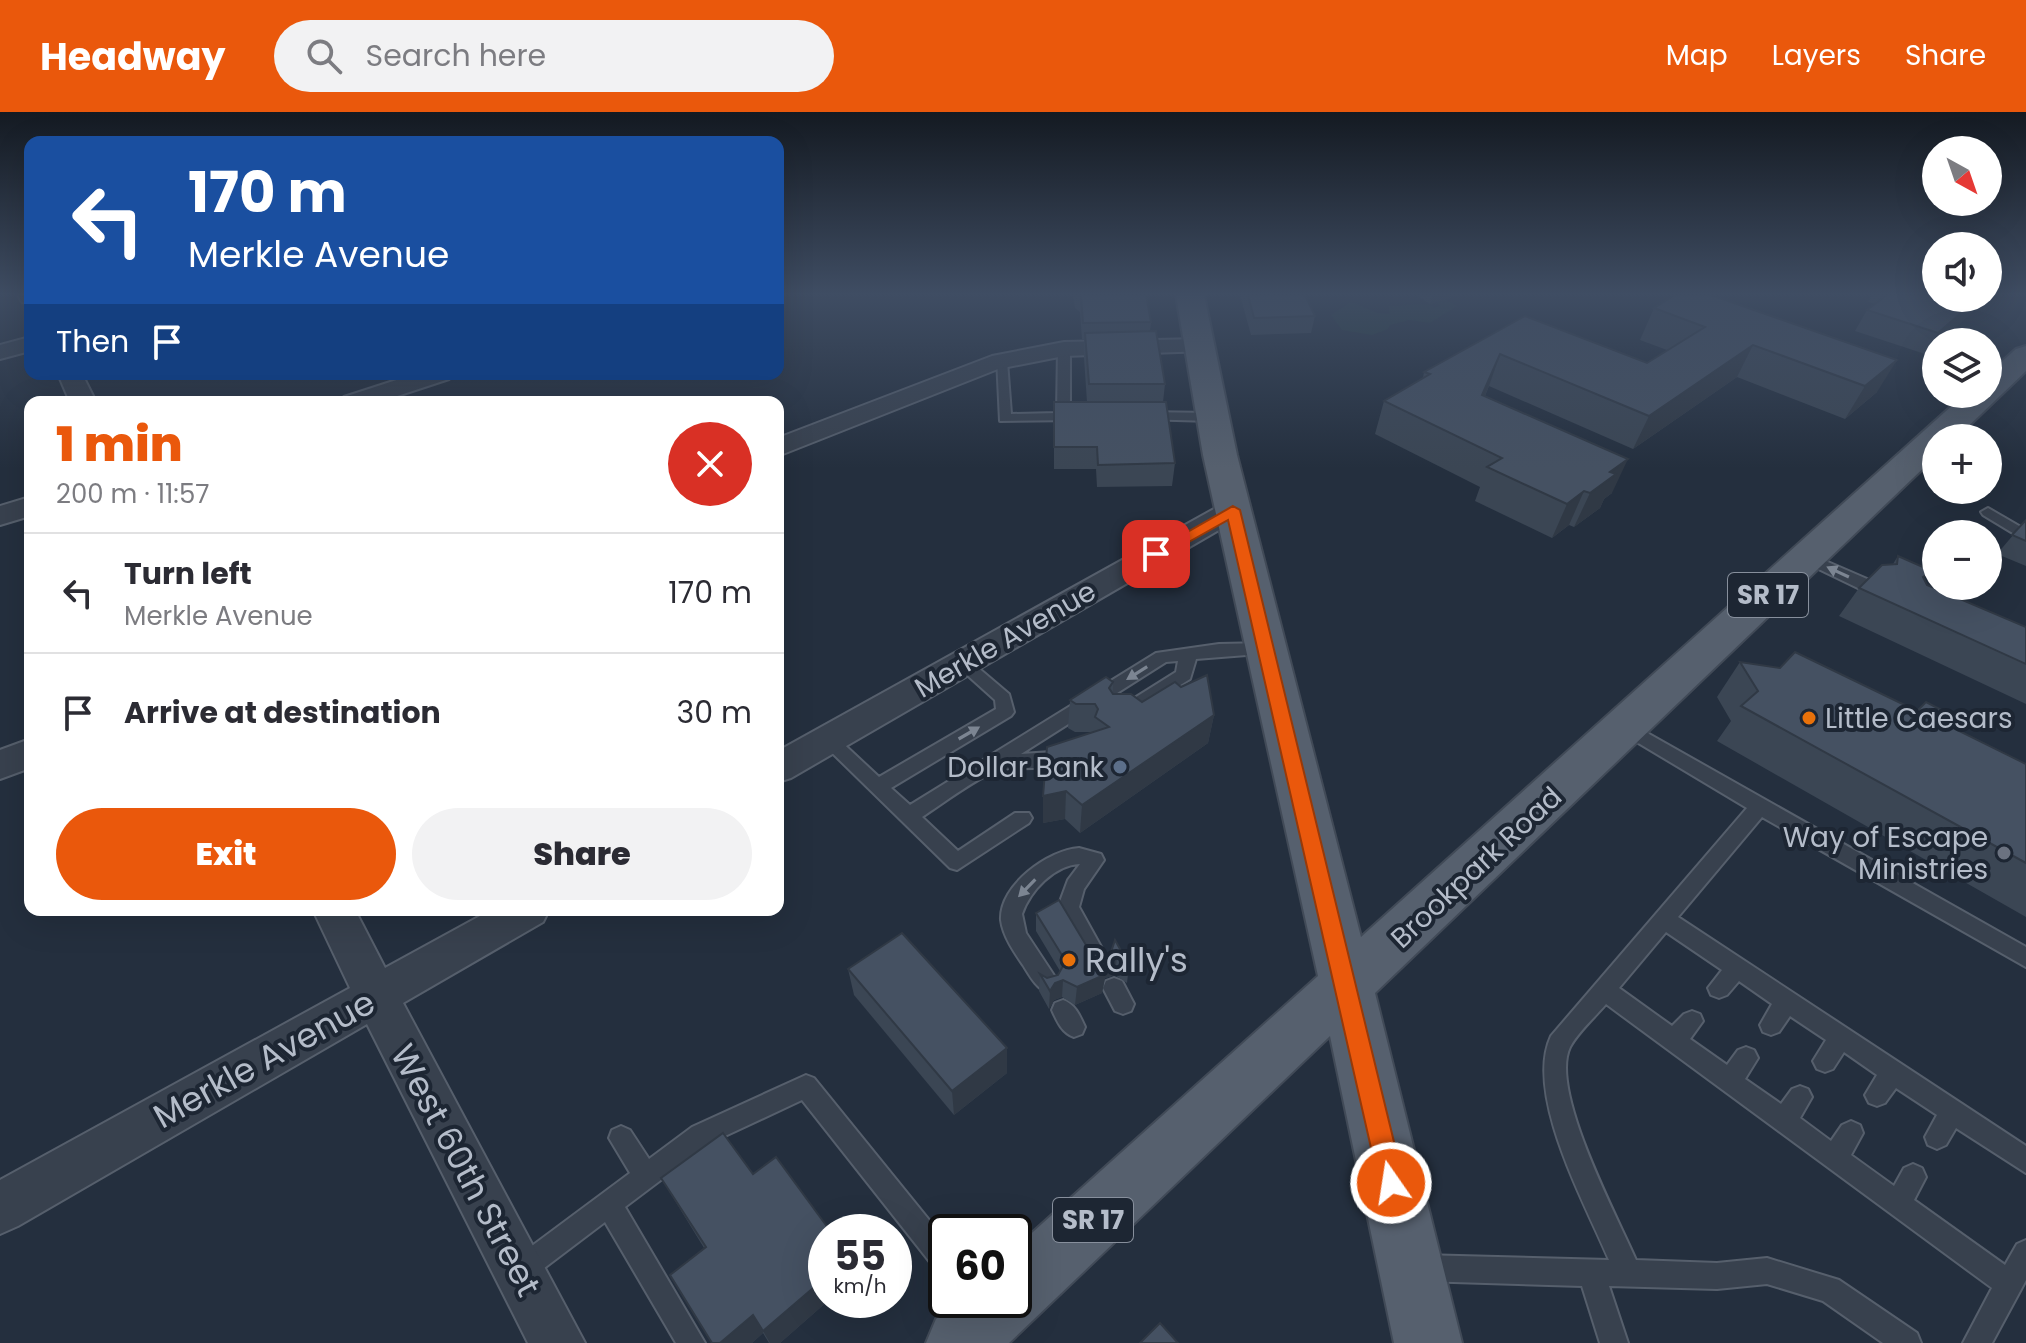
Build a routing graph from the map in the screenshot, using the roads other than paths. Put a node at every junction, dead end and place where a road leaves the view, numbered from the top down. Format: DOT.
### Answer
graph roads {
  1 [pos="1046,352"];
  2 [pos="1064,352"];
  3 [pos="1200,352"];
  4 [pos="2026,355"];
  5 [pos="1001,361"];
  6 [pos="2002,377"];
  7 [pos="421,380"];
  8 [pos="372,396"];
  9 [pos="1968,408"];
  10 [pos="1137,416"];
  11 [pos="1063,417"];
  12 [pos="1092,417"];
  13 [pos="1212,417"];
  14 [pos="1951,424"];
  15 [pos="784,446"];
  16 [pos="1922,451"];
  17 [pos="24,508"];
  18 [pos="1233,510"];
  19 [pos="1988,512"];
  20 [pos="0,516"];
  21 [pos="2026,537"];
  22 [pos="1807,558"];
  23 [pos="1868,586"];
  24 [pos="1266,649"];
  25 [pos="1188,654"];
  26 [pos="963,664"];
  27 [pos="1119,716"];
  28 [pos="1626,727"];
  29 [pos="1084,739"];
  30 [pos="828,740"];
  31 [pos="24,755"];
  32 [pos="993,763"];
  33 [pos="0,765"];
  34 [pos="784,765"];
  35 [pos="877,787"];
  36 [pos="1760,806"];
  37 [pos="908,816"];
  38 [pos="1022,818"];
  39 [pos="337,916"];
  40 [pos="517,916"];
  41 [pos="1664,919"];
  42 [pos="2026,958"];
  43 [pos="1099,963"];
  44 [pos="1737,969"];
  45 [pos="1048,983"];
  46 [pos="1347,987"];
  47 [pos="1719,988"];
  48 [pos="1604,990"];
  49 [pos="376,996"];
  50 [pos="1787,1001"];
  51 [pos="1692,1021"];
  52 [pos="1771,1025"];
  53 [pos="1841,1037"];
  54 [pos="1674,1040"];
  55 [pos="1746,1058"];
  56 [pos="1825,1061"];
  57 [pos="1893,1072"];
  58 [pos="1729,1081"];
  59 [pos="1877,1095"];
  60 [pos="1800,1097"];
  61 [pos="1952,1112"];
  62 [pos="1784,1121"];
  63 [pos="1851,1133"];
  64 [pos="1937,1137"];
  65 [pos="621,1138"];
  66 [pos="1834,1158"];
  67 [pos="2026,1161"];
  68 [pos="646,1176"];
  69 [pos="1913,1177"];
  70 [pos="609,1204"];
  71 [pos="1898,1204"];
  72 [pos="0,1208"];
  73 [pos="928,1239"];
  74 [pos="2026,1253"];
  75 [pos="1411,1267"];
  76 [pos="519,1271"];
  77 [pos="1032,1271"];
  78 [pos="1591,1273"];
  79 [pos="1628,1274"];
  80 [pos="2010,1285"];
  81 [pos="557,1343"];
  82 [pos="691,1343"];
  83 [pos="1428,1343"];
  84 [pos="1614,1343"];
  85 [pos="1907,1343"];
  86 [pos="1977,1343"];
  1 -- 5 [label="street"];
  2 -- 11 [label="lane"];
  3 -- 13 [label="main road"];
  4 -- 6 [label="main road"];
  5 -- 11 [label="lane"];
  5 -- 15 [label="street"];
  7 -- 8 [label="street"];
  9 -- 14 [label="main road, Brookpark Road / SR 17"];
  10 -- 13 [label="lane"];
  11 -- 12 [label="lane"];
  13 -- 18 [label="main road"];
  16 -- 22 [label="main road, Brookpark Road / SR 17"];
  17 -- 20 [label="street"];
  18 -- 24 [label="main road"];
  18 -- 26 [label="street, Merkle Avenue"];
  19 -- 21 [label="lane"];
  23 -- 22 [label="lane, one-way"];
  22 -- 28 [label="main road, Brookpark Road / SR 17"];
  24 -- 25 [label="lane"];
  24 -- 46 [label="main road"];
  25 -- 27 [label="lane"];
  25 -- 32 [label="lane, one-way"];
  26 -- 30 [label="street, Merkle Avenue"];
  35 -- 26 [label="lane, one-way"];
  28 -- 36 [label="lane"];
  28 -- 46 [label="main road, Brookpark Road / SR 17"];
  29 -- 32 [label="lane"];
  30 -- 34 [label="street, Merkle Avenue"];
  30 -- 35 [label="lane"];
  31 -- 33 [label="street"];
  32 -- 37 [label="lane"];
  35 -- 37 [label="lane"];
  36 -- 41 [label="lane"];
  36 -- 42 [label="lane"];
  37 -- 38 [label="lane"];
  39 -- 49 [label="street, West 60th Street"];
  40 -- 49 [label="street, Merkle Avenue"];
  41 -- 44 [label="lane"];
  41 -- 48 [label="lane"];
  43 -- 45 [label="lane, one-way"];
  44 -- 47 [label="lane"];
  44 -- 50 [label="lane"];
  46 -- 75 [label="main road"];
  46 -- 77 [label="main road, Brookpark Road / SR 17"];
  48 -- 54 [label="lane"];
  48 -- 79 [label="lane"];
  49 -- 72 [label="street, Merkle Avenue"];
  49 -- 76 [label="street, West 60th Street"];
  50 -- 52 [label="lane"];
  50 -- 53 [label="lane"];
  51 -- 54 [label="lane"];
  53 -- 56 [label="lane"];
  53 -- 57 [label="lane"];
  54 -- 58 [label="lane"];
  55 -- 58 [label="lane"];
  57 -- 59 [label="lane"];
  57 -- 61 [label="lane"];
  58 -- 62 [label="lane"];
  60 -- 62 [label="lane"];
  61 -- 64 [label="lane"];
  61 -- 67 [label="lane"];
  62 -- 66 [label="lane"];
  63 -- 66 [label="lane"];
  65 -- 68 [label="lane"];
  66 -- 71 [label="lane"];
  68 -- 70 [label="lane"];
  68 -- 73 [label="lane"];
  69 -- 71 [label="lane"];
  70 -- 76 [label="lane"];
  70 -- 82 [label="lane"];
  71 -- 80 [label="lane"];
  74 -- 80 [label="lane"];
  75 -- 78 [label="lane"];
  75 -- 83 [label="main road"];
  76 -- 81 [label="street, West 60th Street"];
  78 -- 79 [label="lane"];
  78 -- 84 [label="lane"];
  79 -- 85 [label="lane"];
  80 -- 86 [label="lane"];
}
